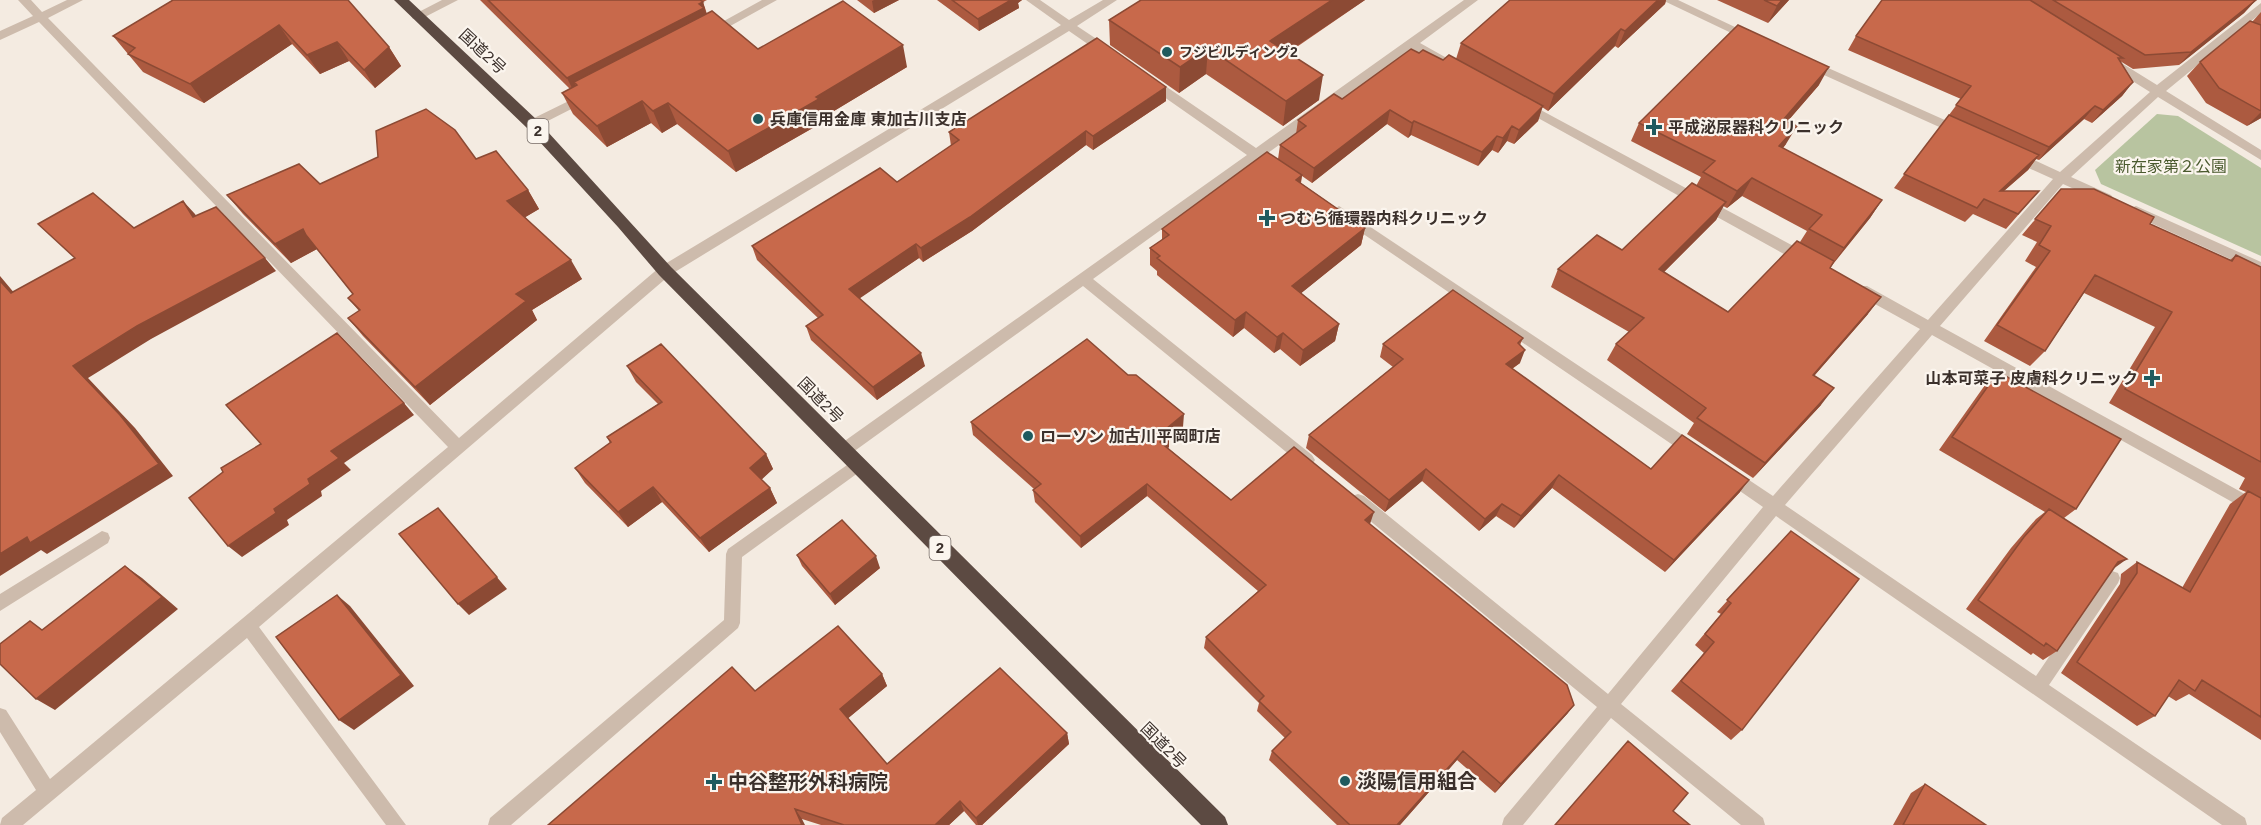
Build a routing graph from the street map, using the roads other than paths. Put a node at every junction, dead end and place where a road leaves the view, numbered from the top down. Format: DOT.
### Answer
graph roads {
  1 [pos="24,0"];
  2 [pos="77,0"];
  3 [pos="401,0"];
  4 [pos="452,0"];
  5 [pos="771,0"];
  6 [pos="1032,0"];
  7 [pos="1110,0"];
  8 [pos="1472,0"];
  9 [pos="1668,0"];
  10 [pos="2261,7"];
  11 [pos="41,16"];
  12 [pos="417,16"];
  13 [pos="1070,26"];
  14 [pos="0,36"];
  15 [pos="698,38"];
  16 [pos="1410,43"];
  17 [pos="1767,44"];
  18 [pos="2098,55"];
  19 [pos="1116,58"];
  20 [pos="1799,59"];
  21 [pos="1452,66"];
  22 [pos="1144,77"];
  23 [pos="2158,91"];
  24 [pos="594,92"];
  25 [pos="1514,100"];
  26 [pos="532,124"];
  27 [pos="1974,138"];
  28 [pos="2007,153"];
  29 [pos="1257,155"];
  30 [pos="2261,156"];
  31 [pos="1286,175"];
  32 [pos="2061,178"];
  33 [pos="1325,201"];
  34 [pos="1815,264"];
  35 [pos="2261,268"];
  36 [pos="665,271"];
  37 [pos="1083,279"];
  38 [pos="1846,281"];
  39 [pos="1929,327"];
  40 [pos="458,447"];
  41 [pos="844,450"];
  42 [pos="857,465"];
  43 [pos="1323,473"];
  44 [pos="1341,488"];
  45 [pos="1774,505"];
  46 [pos="2261,511"];
  47 [pos="102,538"];
  48 [pos="2112,578"];
  49 [pos="0,603"];
  50 [pos="248,626"];
  51 [pos="2038,687"];
  52 [pos="1608,704"];
  53 [pos="0,716"];
  54 [pos="48,792"];
  55 [pos="9,825"];
  56 [pos="397,825"];
  57 [pos="497,825"];
  58 [pos="1217,825"];
  59 [pos="1510,825"];
  60 [pos="1756,825"];
  61 [pos="2238,825"];
  1 -- 11 [label="street"];
  2 -- 11 [label="street"];
  3 -- 12 [label="highway, 国道2号 / 2"];
  4 -- 12 [label="street"];
  5 -- 15 [label="street"];
  6 -- 13 [label="street"];
  7 -- 13 [label="street"];
  8 -- 16 [label="street"];
  9 -- 17 [label="street"];
  10 -- 23 [label="street"];
  11 -- 14 [label="street"];
  11 -- 40 [label="street"];
  12 -- 26 [label="highway, 国道2号 / 2"];
  13 -- 19 [label="street"];
  13 -- 36 [label="street"];
  16 -- 21 [label="street"];
  16 -- 29 [label="street"];
  18 -- 23 [label="street"];
  20 -- 27 [label="street"];
  22 -- 29 [label="street"];
  23 -- 30 [label="street"];
  23 -- 32 [label="street"];
  24 -- 26 [label="street"];
  25 -- 34 [label="street"];
  26 -- 36 [label="highway, 国道2号 / 2"];
  28 -- 32 [label="street"];
  29 -- 31 [label="street"];
  29 -- 37 [label="street"];
  32 -- 35 [label="street"];
  32 -- 39 [label="street"];
  33 -- 45 [label="street"];
  36 -- 40 [label="street"];
  36 -- 41 [label="highway, 国道2号 / 2"];
  37 -- 41 [label="street"];
  37 -- 43 [label="street"];
  38 -- 39 [label="street"];
  39 -- 45 [label="street"];
  39 -- 46 [label="street"];
  40 -- 50 [label="street"];
  41 -- 42 [label="highway, 国道2号 / 2"];
  42 -- 57 [label="street"];
  42 -- 58 [label="highway, 国道2号 / 2"];
  44 -- 52 [label="street"];
  45 -- 51 [label="street"];
  45 -- 52 [label="street"];
  47 -- 49 [label="street"];
  48 -- 51 [label="street"];
  50 -- 54 [label="street"];
  50 -- 56 [label="street"];
  51 -- 61 [label="street"];
  52 -- 59 [label="street"];
  52 -- 60 [label="street"];
  53 -- 54 [label="street"];
  54 -- 55 [label="street"];
}
